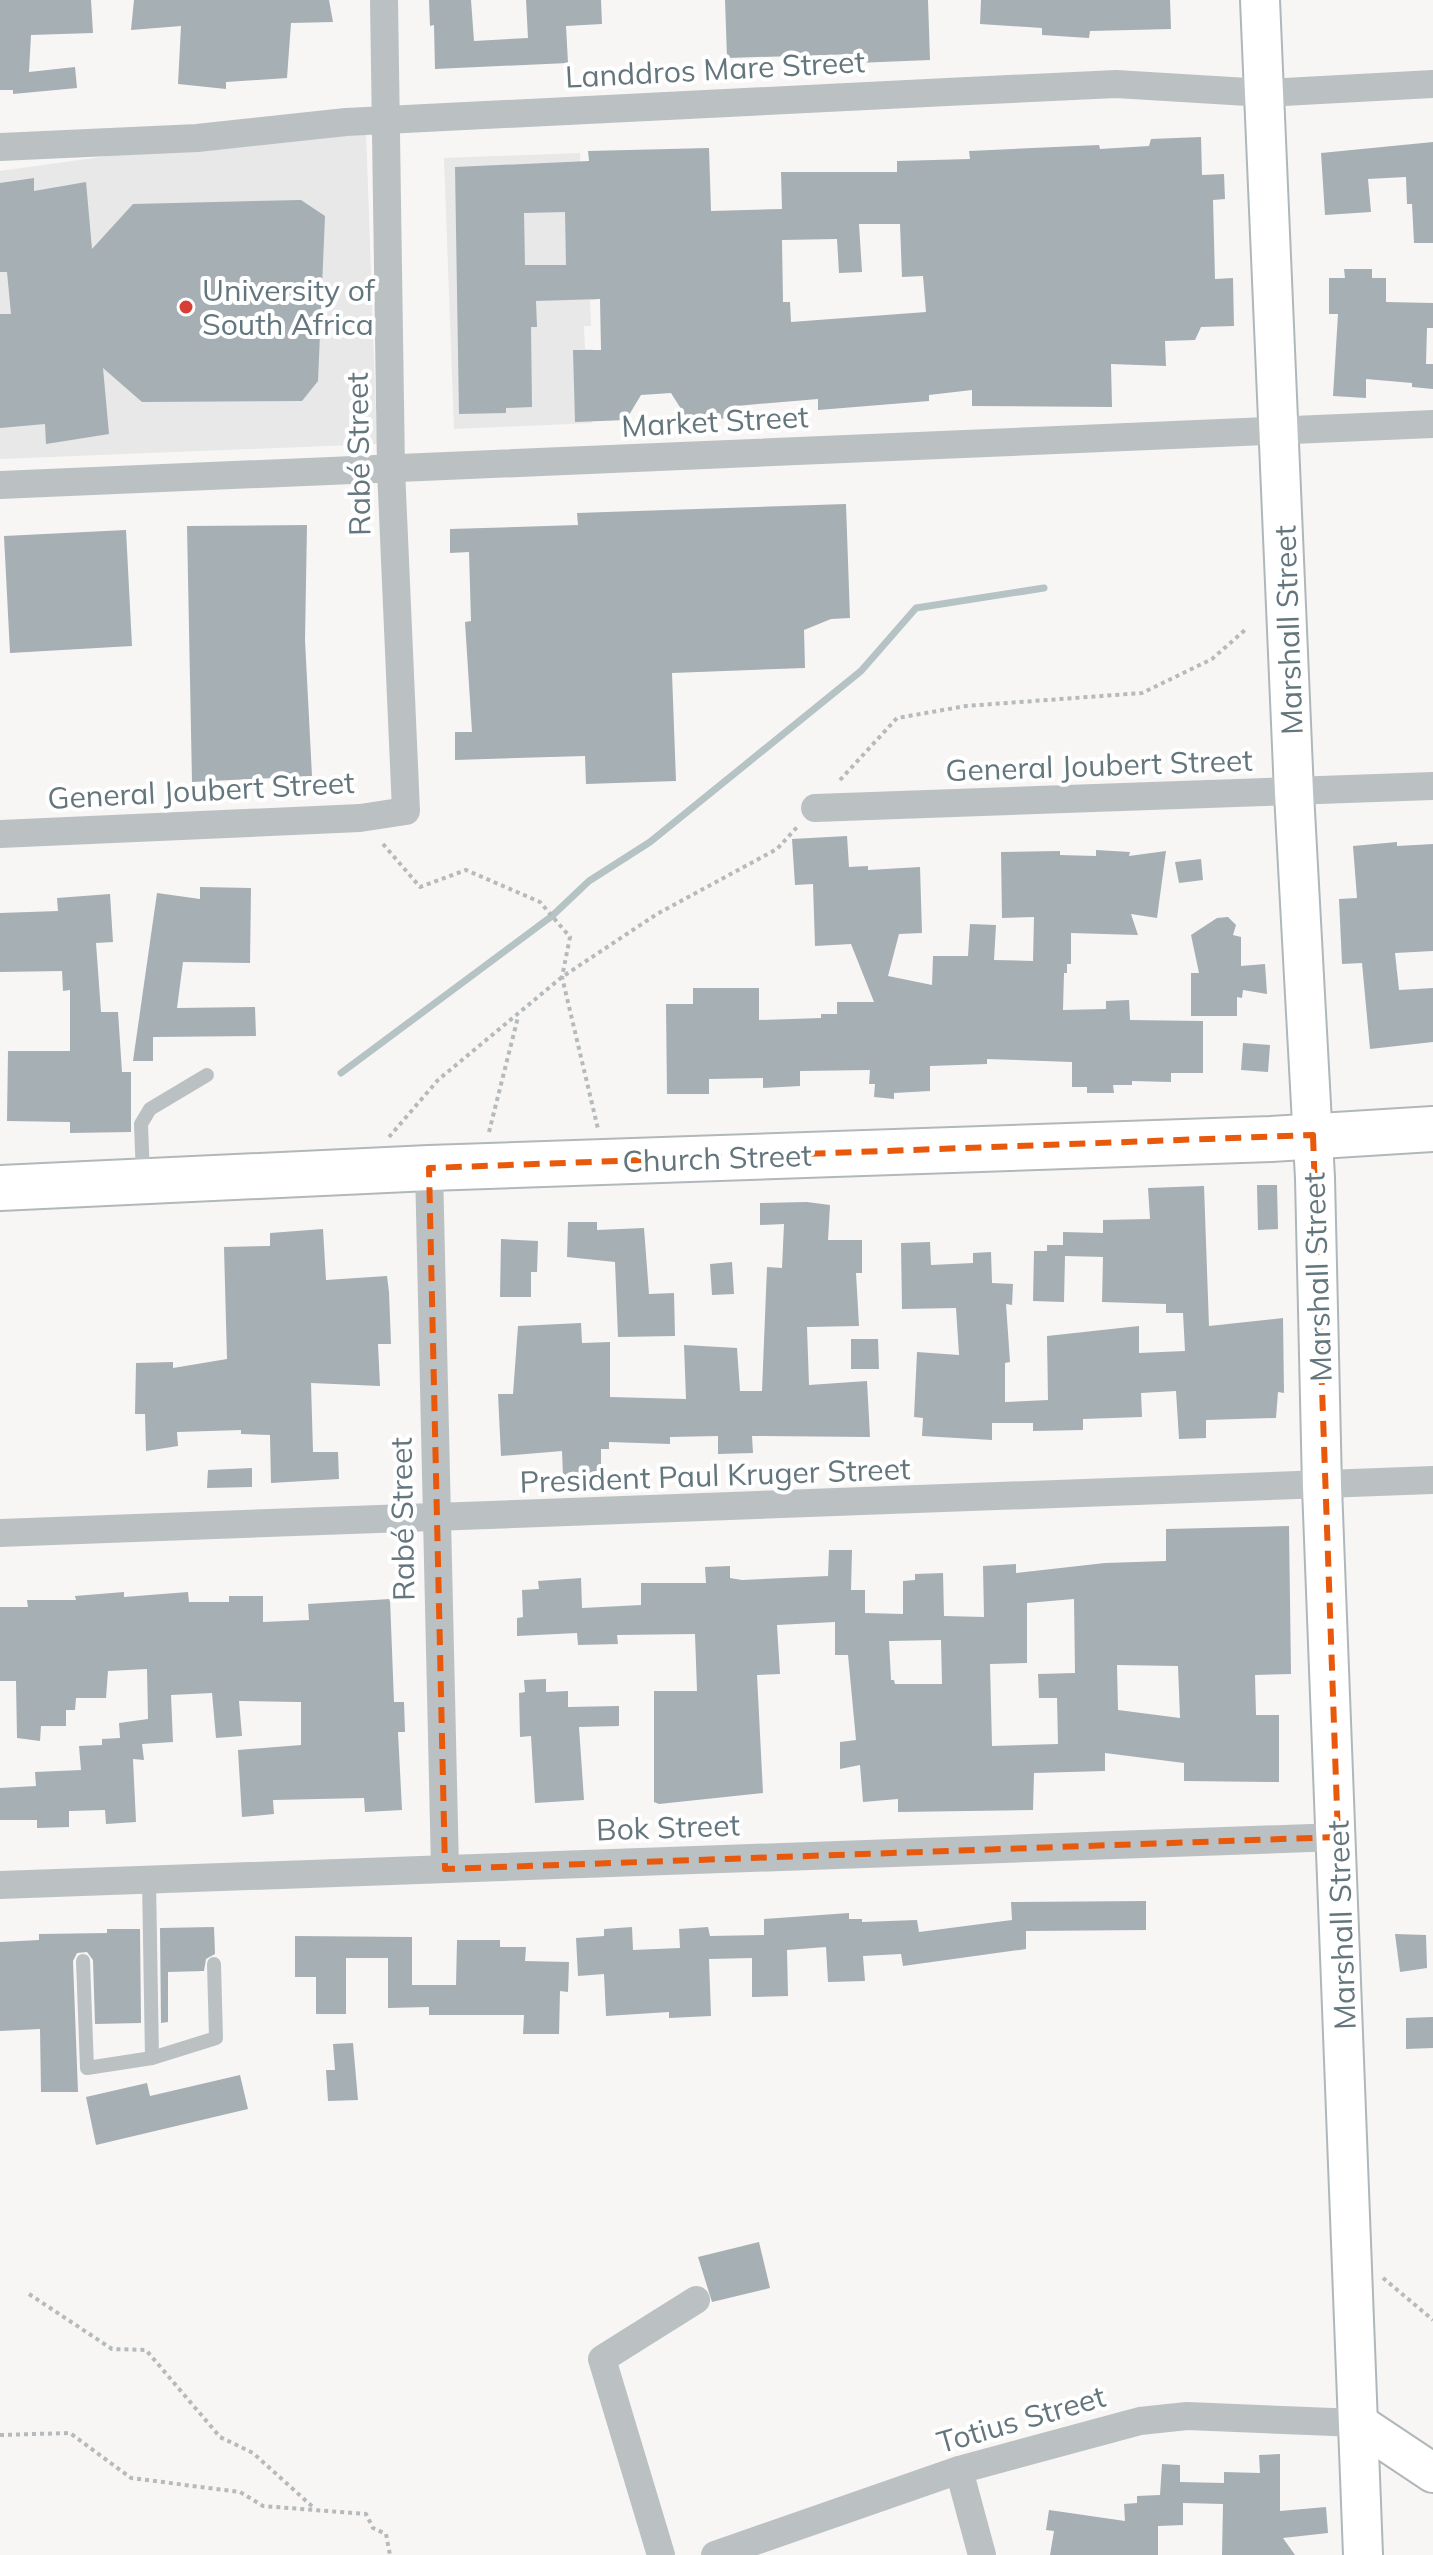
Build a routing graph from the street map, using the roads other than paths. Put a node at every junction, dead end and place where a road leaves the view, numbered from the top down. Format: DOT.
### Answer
graph roads {
  1 [pos="384,0"];
  2 [pos="1260,0"];
  3 [pos="1433,84"];
  4 [pos="1264,93"];
  5 [pos="386,120"];
  6 [pos="0,147"];
  7 [pos="1433,424"];
  8 [pos="1281,429"];
  9 [pos="391,469"];
  10 [pos="0,485"];
  11 [pos="1433,786"];
  12 [pos="1294,793"];
  13 [pos="815,808"];
  14 [pos="406,811"];
  15 [pos="0,834"];
  16 [pos="207,1075"];
  17 [pos="1433,1129"];
  18 [pos="1313,1135"];
  19 [pos="429,1168"];
  20 [pos="133,1182"];
  21 [pos="0,1188"];
  22 [pos="1433,1480"];
  23 [pos="1322,1487"];
  24 [pos="436,1520"];
  25 [pos="0,1533"];
  26 [pos="1338,1837"];
  27 [pos="445,1869"];
  28 [pos="149,1880"];
  29 [pos="0,1885"];
  30 [pos="83,1961"];
  31 [pos="214,1964"];
  32 [pos="152,2058"];
  33 [pos="696,2300"];
  34 [pos="1358,2423"];
  35 [pos="959,2470"];
  36 [pos="1433,2473"];
  37 [pos="661,2555"];
  38 [pos="715,2555"];
  39 [pos="982,2555"];
  40 [pos="1363,2555"];
  1 -- 5 [label="street, Rabé Street"];
  2 -- 4 [label="street, Marshall Street"];
  3 -- 4 [label="street, Landdros Mare Street"];
  4 -- 5 [label="street, Landdros Mare Street"];
  4 -- 8 [label="street, Marshall Street"];
  5 -- 6 [label="street, Landdros Mare Street"];
  5 -- 9 [label="street, Rabé Street"];
  7 -- 8 [label="street, Market Street"];
  8 -- 9 [label="street, Market Street"];
  8 -- 12 [label="street, Marshall Street"];
  9 -- 10 [label="street, Market Street"];
  9 -- 14 [label="street, Rabé Street"];
  11 -- 12 [label="street, General Joubert Street"];
  12 -- 13 [label="street, General Joubert Street"];
  12 -- 18 [label="street, Marshall Street"];
  14 -- 15 [label="street, General Joubert Street"];
  16 -- 20 [label="lane"];
  17 -- 18 [label="main road, Church Street"];
  18 -- 19 [label="main road, Church Street"];
  18 -- 23 [label="street, Marshall Street"];
  19 -- 20 [label="main road, Church Street"];
  19 -- 24 [label="street, Rabé Street"];
  20 -- 21 [label="main road, Church Street"];
  22 -- 23 [label="street, President Paul Kruger Street"];
  23 -- 24 [label="street, President Paul Kruger Street"];
  23 -- 26 [label="street, Marshall Street"];
  24 -- 25 [label="street, President Paul Kruger Street"];
  24 -- 27 [label="street, Rabé Street"];
  26 -- 27 [label="street, Bok Street"];
  26 -- 34 [label="street, Marshall Street"];
  27 -- 28 [label="street, Bok Street"];
  28 -- 29 [label="street, Bok Street"];
  28 -- 32 [label="lane"];
  30 -- 32 [label="lane"];
  31 -- 32 [label="lane"];
  33 -- 37 [label="street"];
  34 -- 35 [label="street, Totius Street"];
  34 -- 36 [label="street"];
  34 -- 40 [label="street, Marshall Street"];
  35 -- 38 [label="street, Totius Street"];
  35 -- 39 [label="street"];
}
